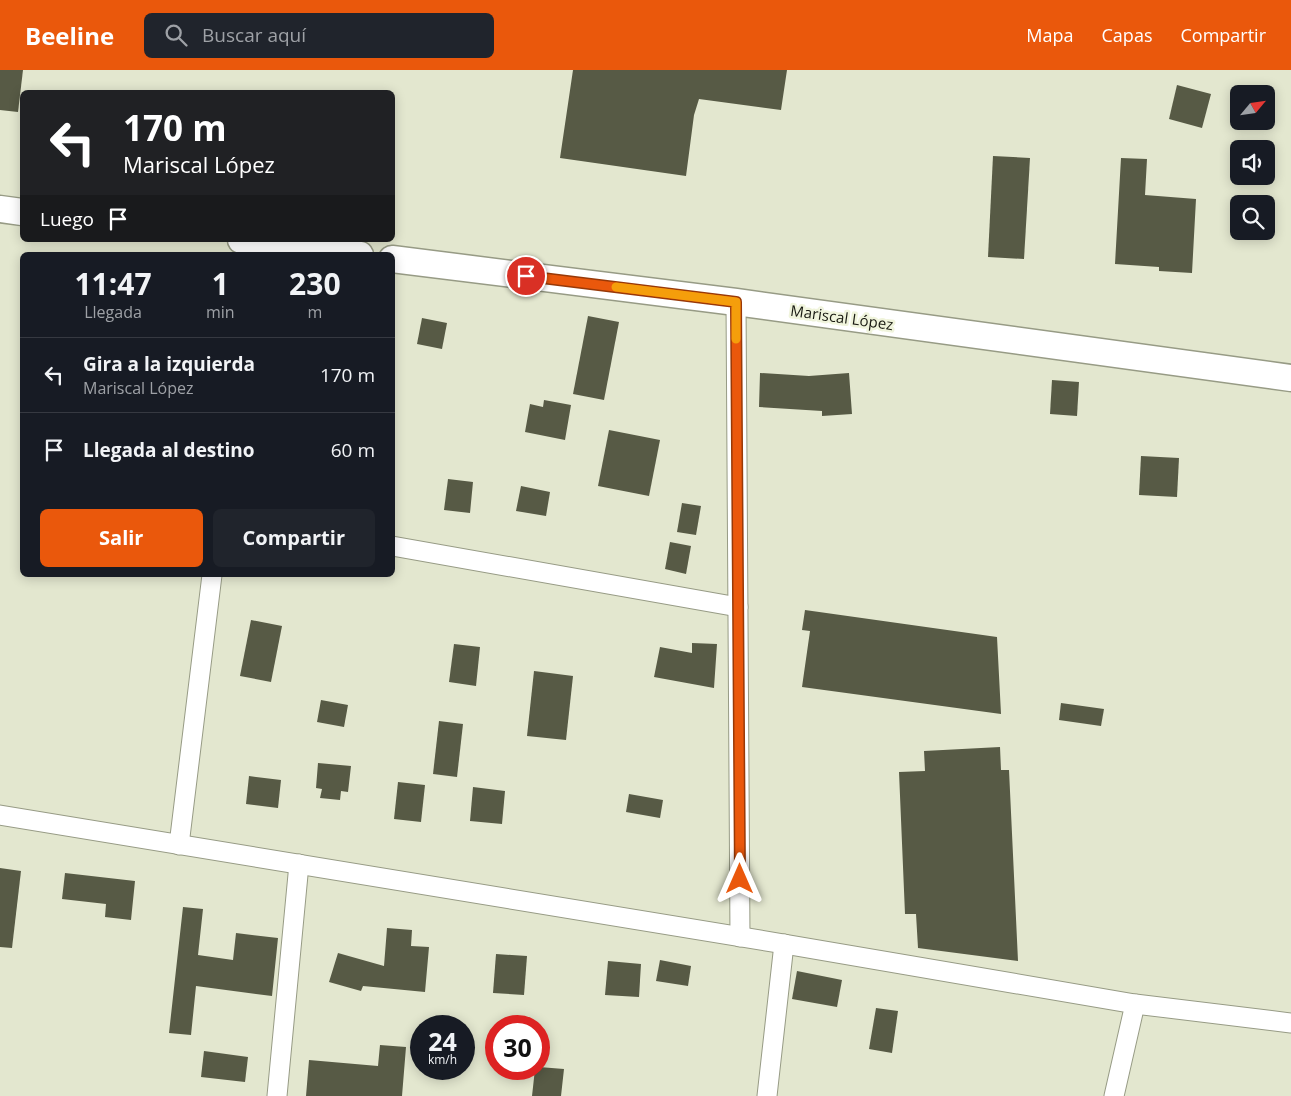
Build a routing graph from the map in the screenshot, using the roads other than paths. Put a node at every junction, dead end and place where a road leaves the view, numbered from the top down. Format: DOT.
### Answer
graph roads {
  1 [pos="0,210"];
  2 [pos="20,212"];
  3 [pos="248,242"];
  4 [pos="267,249"];
  5 [pos="314,252"];
  6 [pos="395,259"];
  7 [pos="736,302"];
  8 [pos="1291,378"];
  9 [pos="395,547"];
  10 [pos="212,577"];
  11 [pos="738,607"];
  12 [pos="0,815"];
  13 [pos="179,844"];
  14 [pos="299,864"];
  15 [pos="740,937"];
  16 [pos="784,944"];
  17 [pos="1135,1004"];
  18 [pos="1291,1023"];
  19 [pos="277,1096"];
  20 [pos="767,1096"];
  21 [pos="1114,1096"];
  1 -- 2 [label="street"];
  3 -- 4 [label="street"];
  4 -- 5 [label="street"];
  6 -- 7 [label="street, Mariscal López"];
  7 -- 8 [label="street, Mariscal López"];
  7 -- 11 [label="street"];
  9 -- 11 [label="street"];
  10 -- 13 [label="street"];
  11 -- 15 [label="street"];
  12 -- 13 [label="street"];
  13 -- 14 [label="street"];
  14 -- 15 [label="street"];
  14 -- 19 [label="street"];
  15 -- 16 [label="street"];
  16 -- 17 [label="street"];
  16 -- 20 [label="street"];
  17 -- 18 [label="street"];
  17 -- 21 [label="street"];
}
